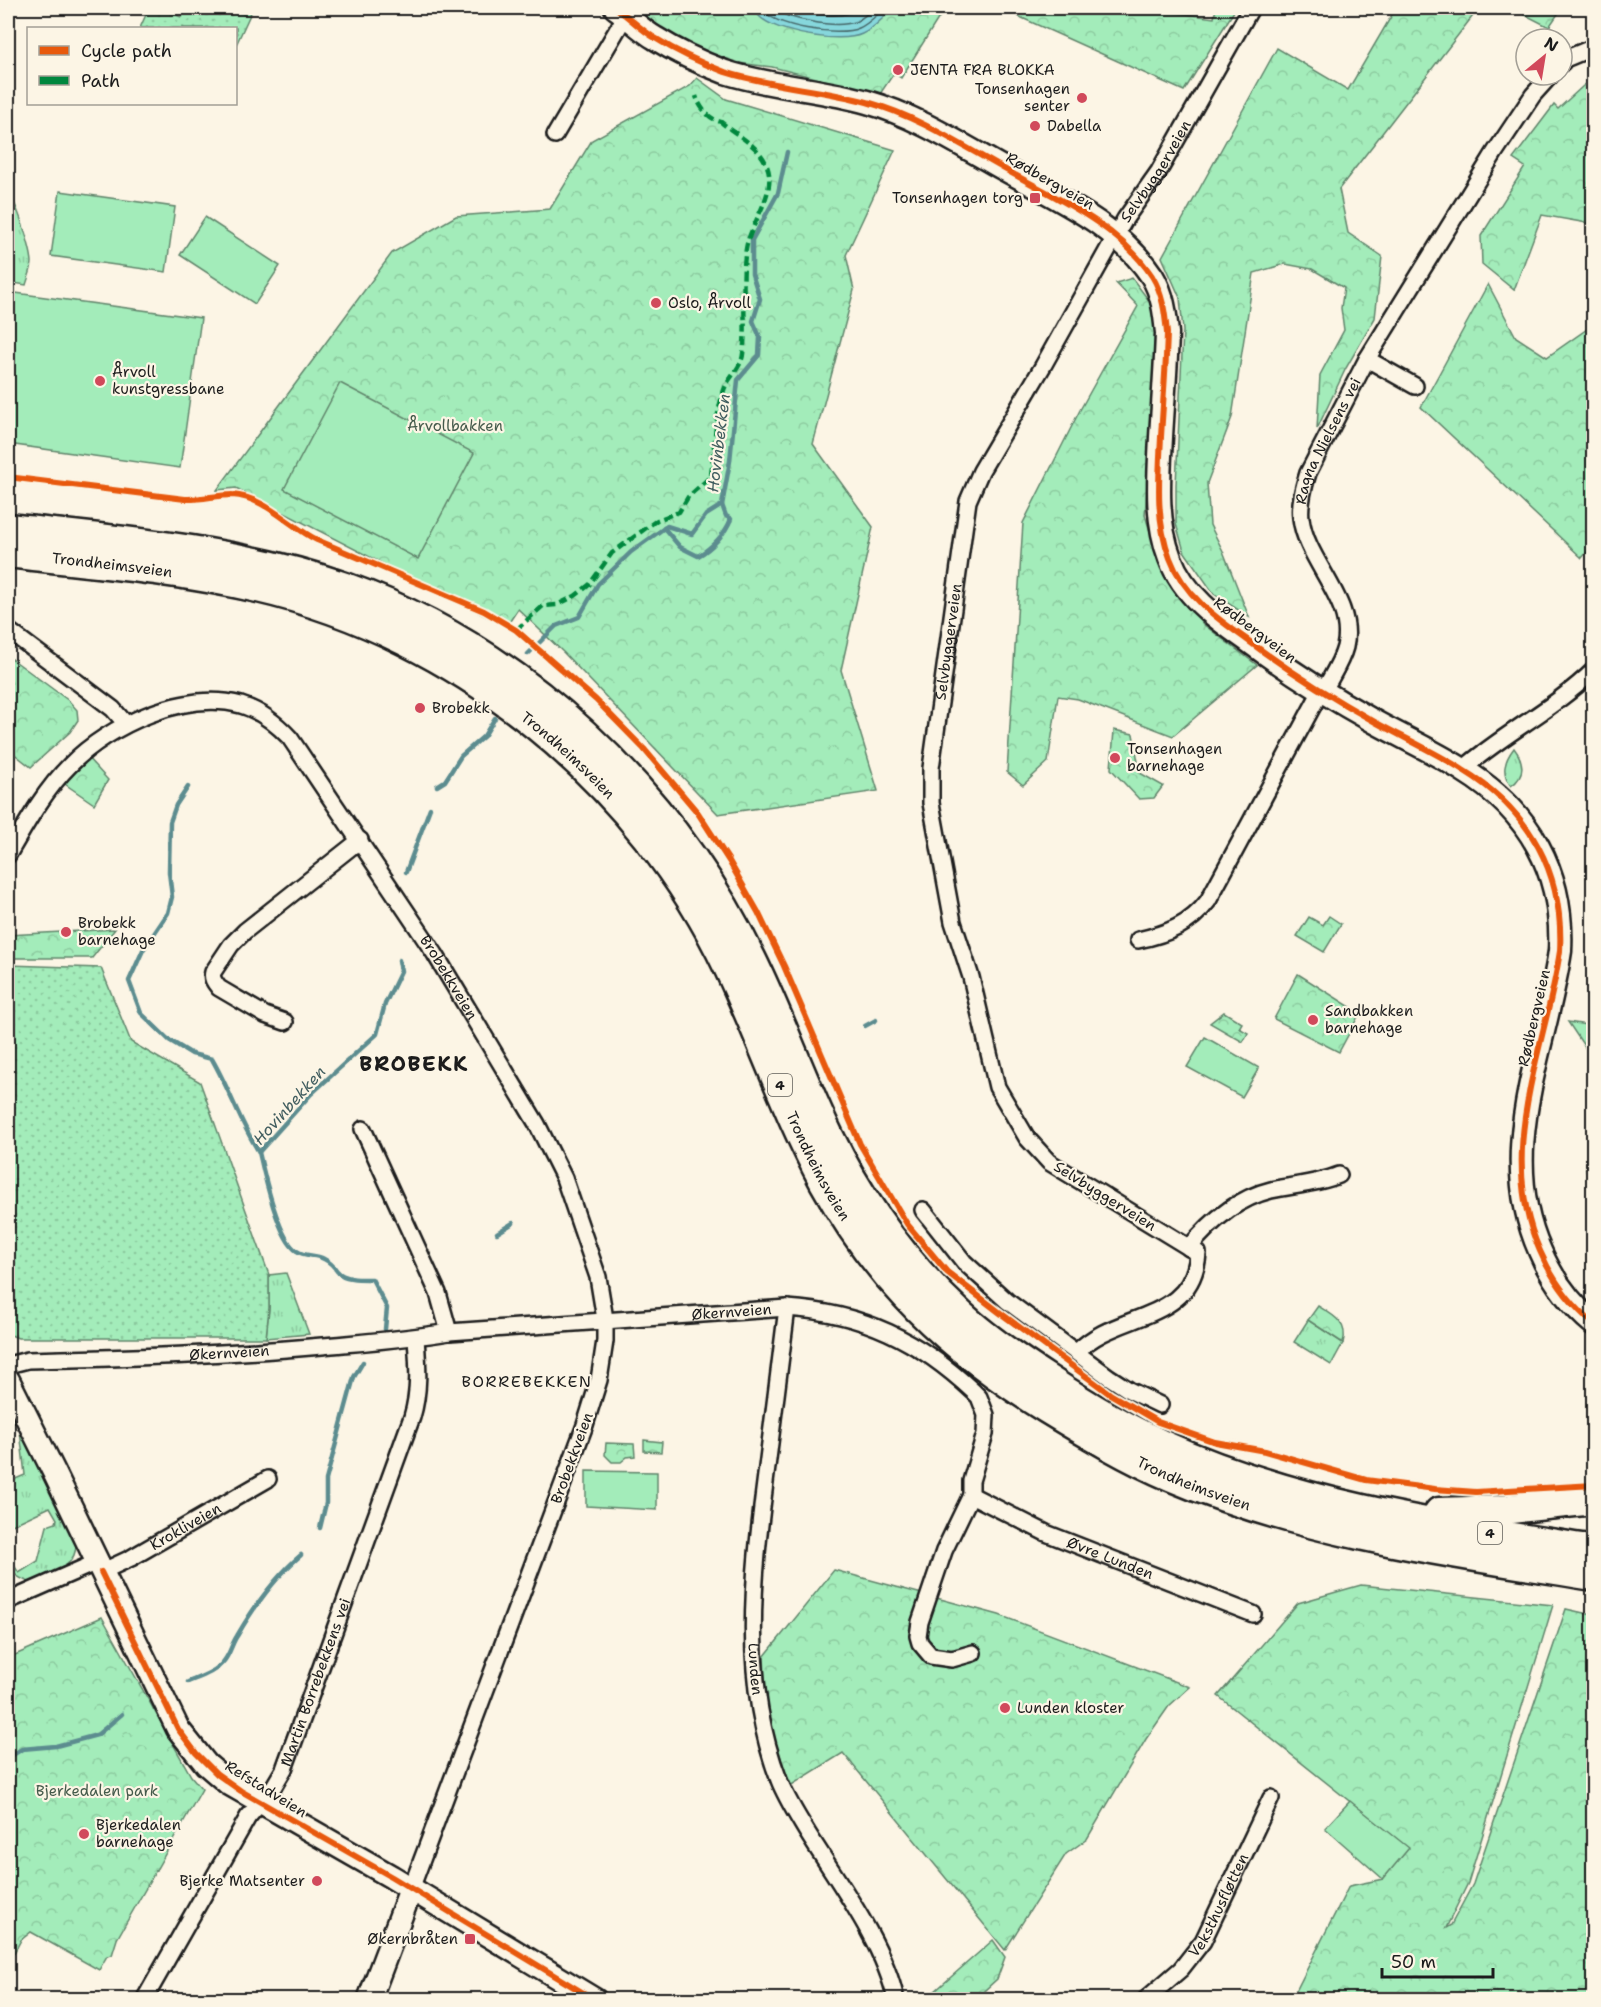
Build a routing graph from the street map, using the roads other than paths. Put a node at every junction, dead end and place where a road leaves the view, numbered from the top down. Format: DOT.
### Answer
graph roads {
  1 [pos="1251,8"];
  2 [pos="621,11"];
  3 [pos="1593,47"];
  4 [pos="1574,55"];
  5 [pos="1540,87"];
  6 [pos="555,135"];
  7 [pos="1116,237"];
  8 [pos="1367,359"];
  9 [pos="1415,386"];
  10 [pos="8,528"];
  11 [pos="8,553"];
  12 [pos="8,630"];
  13 [pos="1593,670"];
  14 [pos="1322,692"];
  15 [pos="126,724"];
  16 [pos="1463,770"];
  17 [pos="360,840"];
  18 [pos="8,855"];
  19 [pos="1138,940"];
  20 [pos="285,1022"];
  21 [pos="363,1129"];
  22 [pos="1339,1175"];
  23 [pos="923,1210"];
  24 [pos="1189,1248"];
  25 [pos="787,1308"];
  26 [pos="605,1319"];
  27 [pos="1593,1324"];
  28 [pos="449,1332"];
  29 [pos="416,1338"];
  30 [pos="1077,1352"];
  31 [pos="8,1365"];
  32 [pos="8,1380"];
  33 [pos="1160,1405"];
  34 [pos="268,1479"];
  35 [pos="971,1495"];
  36 [pos="1593,1500"];
  37 [pos="1386,1513"];
  38 [pos="1593,1550"];
  39 [pos="99,1567"];
  40 [pos="1593,1576"];
  41 [pos="8,1601"];
  42 [pos="1253,1614"];
  43 [pos="974,1653"];
  44 [pos="1271,1798"];
  45 [pos="260,1802"];
  46 [pos="411,1889"];
  47 [pos="144,2000"];
  48 [pos="369,2000"];
  49 [pos="595,2000"];
  50 [pos="896,2000"];
  51 [pos="1145,2000"];
  1 -- 7 [label="street, Selvbyggerveien"];
  2 -- 6 [label="street, Rødbergveien"];
  2 -- 7 [label="street, Rødbergveien"];
  3 -- 4 [label="street"];
  5 -- 8 [label="street, Ragna Nielsens vei"];
  7 -- 14 [label="street, Rødbergveien"];
  7 -- 24 [label="street, Selvbyggerveien"];
  8 -- 9 [label="street, Ragna Nielsens vei"];
  8 -- 14 [label="street, Ragna Nielsens vei"];
  10 -- 37 [label="highway, Trondheimsveien / 4"];
  11 -- 40 [label="highway, Trondheimsveien / 4"];
  12 -- 15 [label="street"];
  13 -- 16 [label="street"];
  14 -- 16 [label="street, Rødbergveien"];
  14 -- 19 [label="street"];
  15 -- 17 [label="street, Brobekkveien"];
  15 -- 18 [label="street, Brobekkveien"];
  16 -- 27 [label="street, Rødbergveien"];
  17 -- 20 [label="street"];
  17 -- 26 [label="street, Brobekkveien"];
  21 -- 28 [label="street"];
  22 -- 24 [label="street"];
  23 -- 30 [label="street"];
  24 -- 30 [label="street"];
  25 -- 26 [label="street, Økernveien"];
  25 -- 35 [label="street, Økernveien"];
  25 -- 50 [label="street, Lunden"];
  26 -- 28 [label="street, Økernveien"];
  26 -- 46 [label="street, Brobekkveien"];
  28 -- 29 [label="street, Økernveien"];
  29 -- 31 [label="street, Økernveien"];
  29 -- 45 [label="street, Martin Borrebekkens vei"];
  30 -- 33 [label="street"];
  32 -- 39 [label="street, Refstadveien"];
  34 -- 39 [label="street, Krokliveien"];
  35 -- 42 [label="street, Øvre Lunden"];
  35 -- 43 [label="street"];
  36 -- 37 [label="highway"];
  37 -- 38 [label="highway, Trondheimsveien / 4"];
  39 -- 41 [label="street, Krokliveien"];
  39 -- 45 [label="street, Refstadveien"];
  44 -- 51 [label="street, Veksthusfløtten"];
  45 -- 46 [label="street, Refstadveien"];
  45 -- 47 [label="street, Martin Borrebekkens vei"];
  46 -- 48 [label="street, Brobekkveien"];
  46 -- 49 [label="street, Refstadveien"];
}
